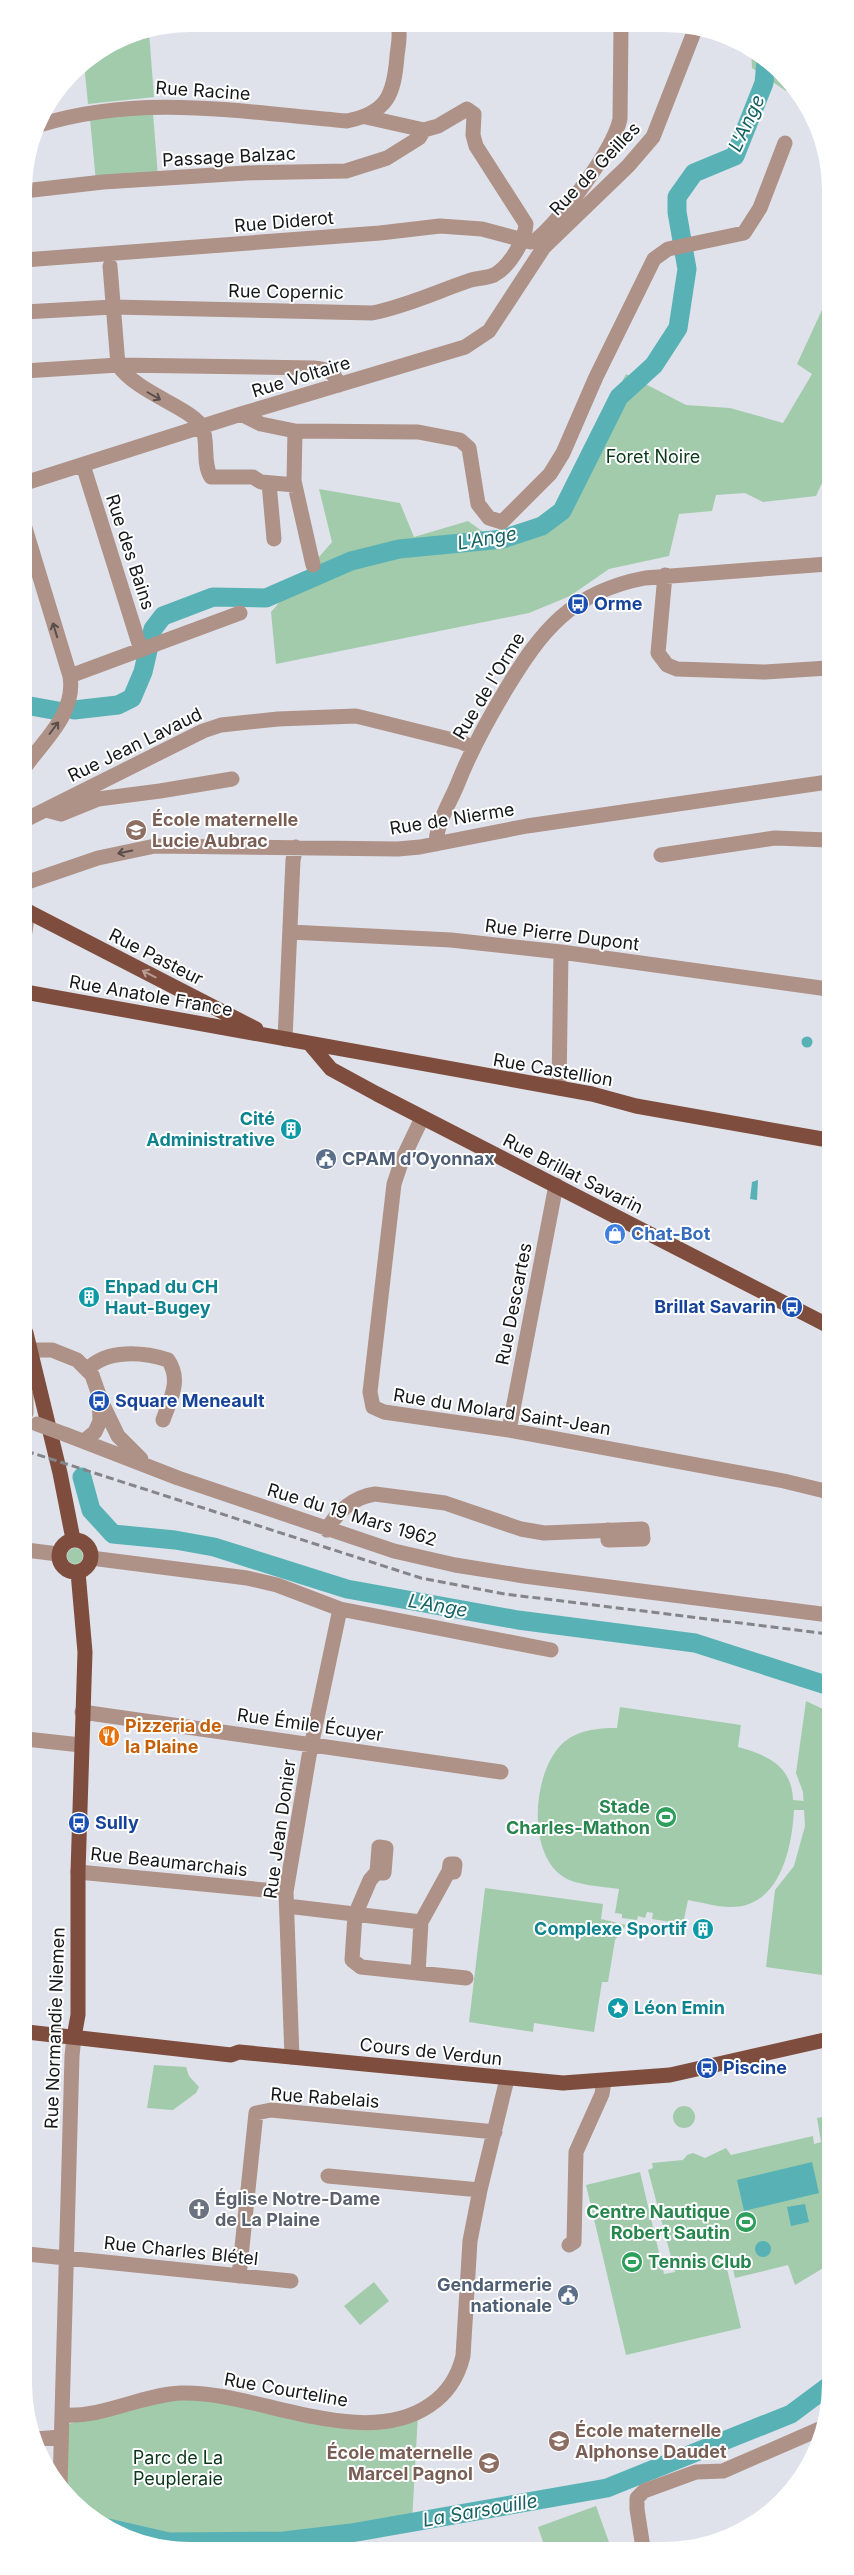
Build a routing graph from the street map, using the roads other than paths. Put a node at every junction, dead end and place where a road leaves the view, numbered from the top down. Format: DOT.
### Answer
graph roads {
  1 [pos="398,32"];
  2 [pos="621,32"];
  3 [pos="693,36"];
  4 [pos="366,117"];
  5 [pos="48,123"];
  6 [pos="424,130"];
  7 [pos="785,142"];
  8 [pos="33,190"];
  9 [pos="533,243"];
  10 [pos="33,259"];
  11 [pos="110,266"];
  12 [pos="114,307"];
  13 [pos="33,312"];
  14 [pos="118,364"];
  15 [pos="33,370"];
  16 [pos="339,385"];
  17 [pos="241,414"];
  18 [pos="202,426"];
  19 [pos="295,431"];
  20 [pos="83,465"];
  21 [pos="33,480"];
  22 [pos="268,483"];
  23 [pos="295,485"];
  24 [pos="274,539"];
  25 [pos="33,554"];
  26 [pos="822,564"];
  27 [pos="313,565"];
  28 [pos="665,575"];
  29 [pos="240,613"];
  30 [pos="141,650"];
  31 [pos="822,668"];
  32 [pos="70,676"];
  33 [pos="472,747"];
  34 [pos="33,755"];
  35 [pos="232,779"];
  36 [pos="822,783"];
  37 [pos="46,810"];
  38 [pos="33,816"];
  39 [pos="822,840"];
  40 [pos="436,844"];
  41 [pos="296,847"];
  42 [pos="661,855"];
  43 [pos="33,880"];
  44 [pos="33,914"];
  45 [pos="290,932"];
  46 [pos="560,952"];
  47 [pos="822,988"];
  48 [pos="33,993"];
  49 [pos="277,1038"];
  50 [pos="309,1044"];
  51 [pos="558,1088"];
  52 [pos="422,1118"];
  53 [pos="822,1139"];
  54 [pos="556,1185"];
  55 [pos="821,1323"];
  56 [pos="32,1350"];
  57 [pos="32,1360"];
  58 [pos="88,1369"];
  59 [pos="99,1395"];
  60 [pos="107,1413"];
  61 [pos="32,1420"];
  62 [pos="163,1420"];
  63 [pos="509,1430"];
  64 [pos="89,1443"];
  65 [pos="150,1467"];
  66 [pos="821,1490"];
  67 [pos="327,1530"];
  68 [pos="608,1530"];
  69 [pos="73,1539"];
  70 [pos="32,1551"];
  71 [pos="58,1554"];
  72 [pos="91,1558"];
  73 [pos="78,1572"];
  74 [pos="340,1609"];
  75 [pos="821,1614"];
  76 [pos="551,1650"];
  77 [pos="82,1712"];
  78 [pos="32,1740"];
  79 [pos="311,1744"];
  80 [pos="81,1745"];
  81 [pos="502,1772"];
  82 [pos="78,1872"];
  83 [pos="377,1872"];
  84 [pos="449,1872"];
  85 [pos="287,1899"];
  86 [pos="356,1915"];
  87 [pos="422,1922"];
  88 [pos="418,1973"];
  89 [pos="466,1978"];
  90 [pos="32,2033"];
  91 [pos="74,2037"];
  92 [pos="821,2041"];
  93 [pos="292,2057"];
  94 [pos="507,2079"];
  95 [pos="604,2081"];
  96 [pos="495,2132"];
  97 [pos="328,2176"];
  98 [pos="480,2190"];
  99 [pos="569,2245"];
  100 [pos="32,2255"];
  101 [pos="66,2258"];
  102 [pos="239,2276"];
  103 [pos="291,2280"];
  104 [pos="62,2415"];
  105 [pos="814,2432"];
  106 [pos="61,2437"];
  107 [pos="42,2438"];
  108 [pos="60,2474"];
  109 [pos="642,2542"];
  1 -- 4 [label="street"];
  2 -- 9 [label="street"];
  3 -- 9 [label="street, Rue de Geilles"];
  4 -- 5 [label="street, Rue Racine"];
  4 -- 6 [label="street"];
  6 -- 8 [label="street, Passage Balzac"];
  6 -- 9 [label="street, Passage Balzac"];
  7 -- 19 [label="street"];
  9 -- 10 [label="street, Rue Diderot"];
  9 -- 12 [label="street, Rue Copernic"];
  9 -- 16 [label="street, Rue Voltaire"];
  11 -- 12 [label="street"];
  12 -- 13 [label="street, Rue Copernic"];
  12 -- 14 [label="street"];
  14 -- 15 [label="street"];
  14 -- 16 [label="street"];
  14 -- 18 [label="street, one-way"];
  16 -- 17 [label="street, Rue Voltaire"];
  17 -- 18 [label="street, Rue Voltaire"];
  17 -- 19 [label="street"];
  18 -- 20 [label="street, Rue Voltaire"];
  18 -- 22 [label="street"];
  19 -- 23 [label="street"];
  20 -- 21 [label="street, Rue Voltaire"];
  20 -- 30 [label="street, Rue des Bains"];
  22 -- 23 [label="street"];
  22 -- 24 [label="street"];
  23 -- 27 [label="street"];
  32 -- 25 [label="street, one-way"];
  26 -- 28 [label="street, Rue de l'Orme"];
  28 -- 31 [label="street"];
  28 -- 33 [label="street, Rue de l'Orme"];
  29 -- 30 [label="street"];
  30 -- 32 [label="street"];
  34 -- 32 [label="street, one-way"];
  33 -- 37 [label="street, Rue Jean Lavaud"];
  33 -- 40 [label="street, Rue de l'Orme"];
  35 -- 37 [label="street"];
  36 -- 40 [label="street, Rue de Nierme"];
  37 -- 38 [label="street, Rue Jean Lavaud"];
  39 -- 42 [label="street"];
  40 -- 41 [label="street, Rue de Nierme"];
  41 -- 43 [label="street, Rue de Nierme, one-way"];
  41 -- 45 [label="street"];
  49 -- 44 [label="main road, Rue Pasteur, one-way"];
  45 -- 46 [label="street, Rue Pierre Dupont"];
  45 -- 49 [label="street"];
  46 -- 47 [label="street, Rue Pierre Dupont"];
  46 -- 51 [label="street"];
  48 -- 49 [label="main road, Rue Anatole France"];
  49 -- 50 [label="main road, Rue Castellion"];
  50 -- 51 [label="main road, Rue Castellion"];
  50 -- 52 [label="main road, Rue Brillat Savarin"];
  51 -- 53 [label="main road, Rue Castellion"];
  52 -- 54 [label="main road, Rue Brillat Savarin"];
  52 -- 63 [label="street, Rue du Molard Saint-Jean"];
  54 -- 55 [label="main road, Rue Brillat Savarin"];
  54 -- 63 [label="street, Rue Descartes"];
  56 -- 58 [label="street"];
  57 -- 69 [label="main road"];
  58 -- 59 [label="street"];
  58 -- 62 [label="street"];
  59 -- 60 [label="street"];
  59 -- 64 [label="street"];
  60 -- 64 [label="street"];
  60 -- 65 [label="street"];
  61 -- 64 [label="street, Rue du 19 Mars 1962, bridge"];
  63 -- 66 [label="street, Rue du Molard Saint-Jean"];
  64 -- 65 [label="street, Rue du 19 Mars 1962"];
  65 -- 67 [label="street, Rue du 19 Mars 1962"];
  67 -- 68 [label="street"];
  67 -- 75 [label="street, Rue du 19 Mars 1962"];
  69 -- 71 [label="main road"];
  69 -- 72 [label="main road"];
  70 -- 71 [label="street"];
  71 -- 73 [label="main road"];
  72 -- 73 [label="main road"];
  72 -- 74 [label="street"];
  73 -- 77 [label="main road, Rue Normandie Niemen"];
  74 -- 76 [label="street"];
  74 -- 79 [label="street, Rue Jean Donier"];
  77 -- 79 [label="street, Rue Émile Écuyer"];
  77 -- 80 [label="main road, Rue Normandie Niemen"];
  78 -- 80 [label="street"];
  79 -- 81 [label="street, Rue Émile Écuyer"];
  79 -- 85 [label="street, Rue Jean Donier"];
  80 -- 82 [label="main road, Rue Normandie Niemen"];
  82 -- 85 [label="street, Rue Beaumarchais"];
  82 -- 91 [label="main road, Rue Normandie Niemen"];
  83 -- 86 [label="street"];
  84 -- 87 [label="street"];
  85 -- 86 [label="street, Rue Beaumarchais"];
  85 -- 93 [label="street, Rue Jean Donier"];
  86 -- 87 [label="street, Rue Beaumarchais"];
  86 -- 88 [label="street"];
  87 -- 88 [label="street"];
  88 -- 89 [label="street"];
  90 -- 91 [label="main road, Cours de Verdun"];
  91 -- 93 [label="main road, Cours de Verdun"];
  91 -- 101 [label="street, Rue Normandie Niemen"];
  92 -- 95 [label="main road, Cours de Verdun"];
  93 -- 94 [label="main road, Cours de Verdun"];
  94 -- 95 [label="main road, Cours de Verdun"];
  94 -- 96 [label="street, Rue Courteline"];
  95 -- 99 [label="street"];
  96 -- 98 [label="street, Rue Courteline"];
  96 -- 102 [label="street, Rue Rabelais"];
  97 -- 98 [label="street"];
  98 -- 104 [label="street, Rue Courteline"];
  100 -- 101 [label="street, Rue Charles Blétel"];
  101 -- 102 [label="street, Rue Charles Blétel"];
  101 -- 104 [label="street, Rue Normandie Niemen"];
  102 -- 103 [label="street, Rue Charles Blétel"];
  104 -- 106 [label="street, Rue Normandie Niemen"];
  105 -- 109 [label="street"];
  106 -- 107 [label="street"];
  106 -- 108 [label="street, Rue Normandie Niemen"];
}
